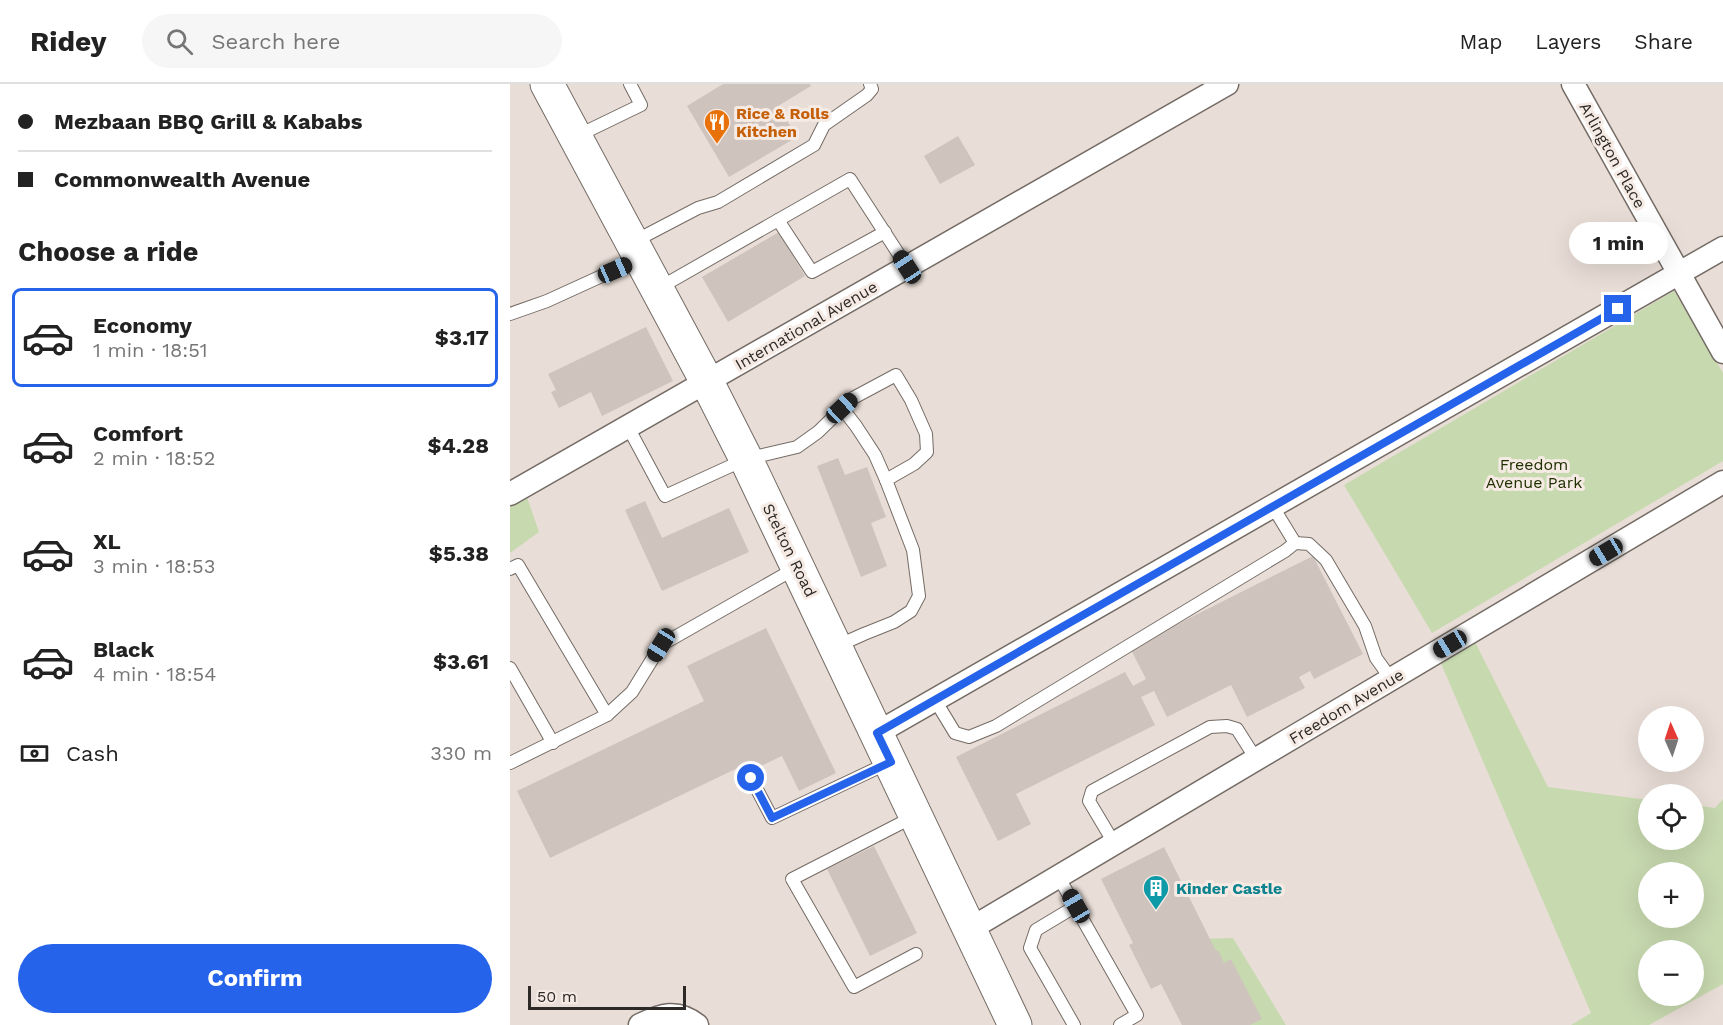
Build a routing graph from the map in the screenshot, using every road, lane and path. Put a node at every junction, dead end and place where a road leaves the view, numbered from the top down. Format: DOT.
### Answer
graph roads {
  1 [pos="547,84"];
  2 [pos="630,84"];
  3 [pos="870,84"];
  4 [pos="1227,84"];
  5 [pos="1573,84"];
  6 [pos="575,137"];
  7 [pos="778,220"];
  8 [pos="885,232"];
  9 [pos="1723,248"];
  10 [pos="636,250"];
  11 [pos="907,267"];
  12 [pos="1679,274"];
  13 [pos="657,290"];
  14 [pos="510,314"];
  15 [pos="1723,352"];
  16 [pos="707,382"];
  17 [pos="842,408"];
  18 [pos="628,427"];
  19 [pos="746,459"];
  20 [pos="886,480"];
  21 [pos="1723,482"];
  22 [pos="510,494"];
  23 [pos="1273,507"];
  24 [pos="1295,543"];
  25 [pos="798,568"];
  26 [pos="510,569"];
  27 [pos="836,646"];
  28 [pos="510,668"];
  29 [pos="1391,679"];
  30 [pos="935,700"];
  31 [pos="607,715"];
  32 [pos="553,743"];
  33 [pos="884,748"];
  34 [pos="1256,759"];
  35 [pos="510,763"];
  36 [pos="751,778"];
  37 [pos="916,815"];
  38 [pos="1114,843"];
  39 [pos="1058,876"];
  40 [pos="1076,906"];
  41 [pos="970,929"];
  42 [pos="916,954"];
  43 [pos="640,1025"];
  44 [pos="697,1025"];
  45 [pos="1014,1025"];
  46 [pos="1074,1025"];
  47 [pos="1120,1025"];
  1 -- 6 [label="main road, Stelton Road"];
  2 -- 6 [label="lane"];
  3 -- 10 [label="lane"];
  4 -- 11 [label="street, International Avenue"];
  5 -- 12 [label="street, Arlington Place"];
  6 -- 10 [label="main road, Stelton Road"];
  7 -- 8 [label="lane"];
  7 -- 8 [label="lane"];
  7 -- 13 [label="lane"];
  8 -- 11 [label="lane"];
  9 -- 12 [label="street"];
  10 -- 13 [label="main road, Stelton Road"];
  10 -- 14 [label="lane"];
  11 -- 16 [label="street, International Avenue"];
  12 -- 15 [label="street, Arlington Place"];
  12 -- 23 [label="street"];
  13 -- 16 [label="main road, Stelton Road"];
  16 -- 18 [label="street, International Avenue"];
  16 -- 19 [label="main road, Stelton Road"];
  17 -- 19 [label="lane"];
  17 -- 20 [label="lane"];
  17 -- 20 [label="lane"];
  18 -- 19 [label="lane"];
  18 -- 22 [label="street, International Avenue"];
  19 -- 25 [label="main road, Stelton Road"];
  20 -- 27 [label="lane"];
  21 -- 29 [label="street, Freedom Avenue"];
  23 -- 24 [label="lane"];
  23 -- 30 [label="street"];
  24 -- 29 [label="lane"];
  24 -- 30 [label="lane"];
  25 -- 27 [label="main road, Stelton Road"];
  25 -- 31 [label="lane"];
  26 -- 31 [label="lane"];
  27 -- 33 [label="main road, Stelton Road"];
  28 -- 32 [label="lane"];
  29 -- 34 [label="street, Freedom Avenue"];
  30 -- 33 [label="street"];
  31 -- 32 [label="lane"];
  32 -- 35 [label="lane"];
  33 -- 36 [label="lane"];
  33 -- 37 [label="main road, Stelton Road"];
  34 -- 38 [label="street, Freedom Avenue"];
  34 -- 38 [label="lane"];
  37 -- 41 [label="main road, Stelton Road"];
  37 -- 42 [label="lane"];
  38 -- 39 [label="street, Freedom Avenue"];
  39 -- 40 [label="lane"];
  39 -- 41 [label="street, Freedom Avenue"];
  40 -- 46 [label="lane"];
  40 -- 47 [label="lane"];
  41 -- 45 [label="main road, Stelton Road"];
  43 -- 44 [label="street"];
}
